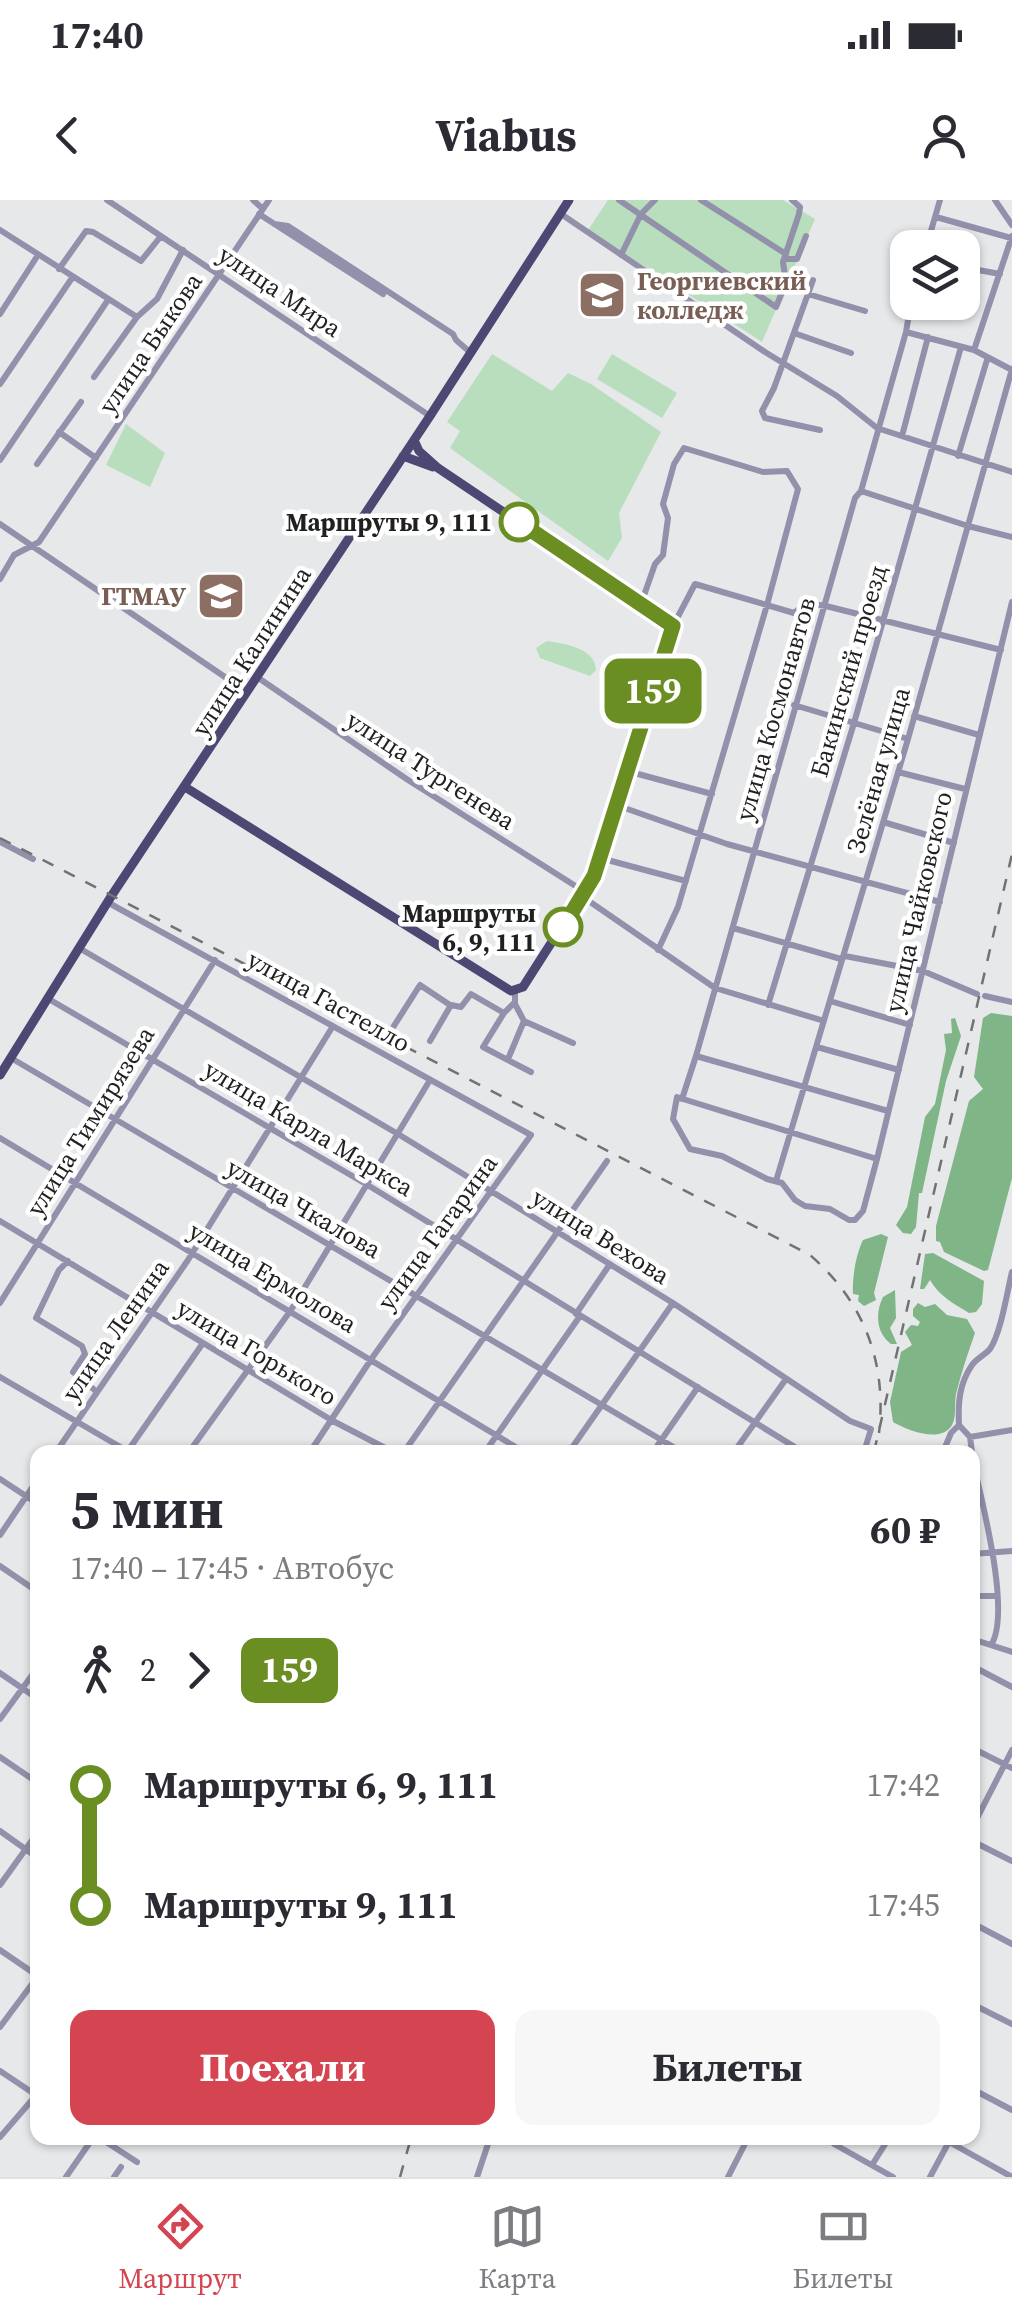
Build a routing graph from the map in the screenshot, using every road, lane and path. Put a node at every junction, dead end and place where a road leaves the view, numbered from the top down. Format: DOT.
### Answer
graph roads {
  1 [pos="106,200"];
  2 [pos="253,200"];
  3 [pos="268,200"];
  4 [pos="569,200"];
  5 [pos="619,200"];
  6 [pos="654,200"];
  7 [pos="701,200"];
  8 [pos="792,200"];
  9 [pos="940,200"];
  10 [pos="995,200"];
  11 [pos="261,212"];
  12 [pos="561,214"];
  13 [pos="642,214"];
  14 [pos="936,217"];
  15 [pos="1012,225"];
  16 [pos="0,230"];
  17 [pos="932,230"];
  18 [pos="161,236"];
  19 [pos="806,236"];
  20 [pos="1011,237"];
  21 [pos="183,250"];
  22 [pos="38,255"];
  23 [pos="621,255"];
  24 [pos="785,256"];
  25 [pos="59,269"];
  26 [pos="980,270"];
  27 [pos="220,274"];
  28 [pos="1000,274"];
  29 [pos="72,278"];
  30 [pos="813,280"];
  31 [pos="808,294"];
  32 [pos="108,300"];
  33 [pos="865,311"];
  34 [pos="0,314"];
  35 [pos="137,317"];
  36 [pos="908,320"];
  37 [pos="906,332"];
  38 [pos="794,333"];
  39 [pos="928,337"];
  40 [pos="961,347"];
  41 [pos="974,350"];
  42 [pos="850,353"];
  43 [pos="471,354"];
  44 [pos="987,360"];
  45 [pos="784,363"];
  46 [pos="1012,370"];
  47 [pos="94,378"];
  48 [pos="0,384"];
  49 [pos="81,402"];
  50 [pos="430,416"];
  51 [pos="876,428"];
  52 [pos="820,430"];
  53 [pos="60,432"];
  54 [pos="902,436"];
  55 [pos="414,440"];
  56 [pos="934,449"];
  57 [pos="403,456"];
  58 [pos="958,456"];
  59 [pos="96,458"];
  60 [pos="0,460"];
  61 [pos="37,464"];
  62 [pos="984,465"];
  63 [pos="438,468"];
  64 [pos="1012,472"];
  65 [pos="861,491"];
  66 [pos="916,509"];
  67 [pos="0,524"];
  68 [pos="968,526"];
  69 [pos="1012,537"];
  70 [pos="32,546"];
  71 [pos="0,579"];
  72 [pos="1012,602"];
  73 [pos="641,604"];
  74 [pos="768,606"];
  75 [pos="826,606"];
  76 [pos="883,621"];
  77 [pos="673,626"];
  78 [pos="938,634"];
  79 [pos="1000,650"];
  80 [pos="257,678"];
  81 [pos="248,692"];
  82 [pos="794,705"];
  83 [pos="914,716"];
  84 [pos="854,723"];
  85 [pos="980,734"];
  86 [pos="908,740"];
  87 [pos="627,771"];
  88 [pos="898,772"];
  89 [pos="185,787"];
  90 [pos="965,790"];
  91 [pos="712,794"];
  92 [pos="616,805"];
  93 [pos="883,822"];
  94 [pos="700,835"];
  95 [pos="0,842"];
  96 [pos="954,843"];
  97 [pos="754,849"];
  98 [pos="600,858"];
  99 [pos="34,859"];
  100 [pos="810,866"];
  101 [pos="686,880"];
  102 [pos="866,882"];
  103 [pos="584,895"];
  104 [pos="107,902"];
  105 [pos="940,902"];
  106 [pos="733,928"];
  107 [pos="787,945"];
  108 [pos="79,948"];
  109 [pos="658,950"];
  110 [pos="216,960"];
  111 [pos="841,960"];
  112 [pos="923,970"];
  113 [pos="716,988"];
  114 [pos="515,997"];
  115 [pos="47,998"];
  116 [pos="830,1001"];
  117 [pos="1012,1002"];
  118 [pos="768,1005"];
  119 [pos="450,1006"];
  120 [pos="184,1008"];
  121 [pos="504,1013"];
  122 [pos="524,1020"];
  123 [pos="824,1021"];
  124 [pos="910,1025"];
  125 [pos="333,1026"];
  126 [pos="392,1030"];
  127 [pos="430,1041"];
  128 [pos="573,1043"];
  129 [pos="816,1047"];
  130 [pos="696,1056"];
  131 [pos="11,1058"];
  132 [pos="152,1058"];
  133 [pos="508,1059"];
  134 [pos="899,1070"];
  135 [pos="531,1072"];
  136 [pos="0,1075"];
  137 [pos="302,1077"];
  138 [pos="430,1080"];
  139 [pos="806,1086"];
  140 [pos="682,1099"];
  141 [pos="888,1111"];
  142 [pos="114,1118"];
  143 [pos="269,1128"];
  144 [pos="792,1133"];
  145 [pos="398,1134"];
  146 [pos="531,1136"];
  147 [pos="0,1138"];
  148 [pos="878,1159"];
  149 [pos="606,1161"];
  150 [pos="776,1181"];
  151 [pos="75,1183"];
  152 [pos="366,1184"];
  153 [pos="232,1190"];
  154 [pos="492,1191"];
  155 [pos="0,1221"];
  156 [pos="558,1232"];
  157 [pos="457,1240"];
  158 [pos="38,1243"];
  159 [pos="329,1246"];
  160 [pos="193,1252"];
  161 [pos="68,1261"];
  162 [pos="610,1264"];
  163 [pos="1012,1272"];
  164 [pos="523,1280"];
  165 [pos="1011,1284"];
  166 [pos="416,1297"];
  167 [pos="0,1303"];
  168 [pos="673,1303"];
  169 [pos="291,1310"];
  170 [pos="153,1313"];
  171 [pos="578,1315"];
  172 [pos="484,1337"];
  173 [pos="203,1343"];
  174 [pos="638,1352"];
  175 [pos="372,1358"];
  176 [pos="248,1370"];
  177 [pos="542,1371"];
  178 [pos="0,1377"];
  179 [pos="786,1379"];
  180 [pos="698,1387"];
  181 [pos="97,1392"];
  182 [pos="440,1399"];
  183 [pos="602,1406"];
  184 [pos="333,1420"];
  185 [pos="754,1422"];
  186 [pos="76,1423"];
  187 [pos="959,1425"];
  188 [pos="1012,1430"];
  189 [pos="497,1434"];
  190 [pos="970,1437"];
  191 [pos="662,1440"];
  192 [pos="61,1445"];
  193 [pos="115,1445"];
  194 [pos="133,1445"];
  195 [pos="195,1445"];
  196 [pos="315,1445"];
  197 [pos="380,1445"];
  198 [pos="409,1445"];
  199 [pos="490,1445"];
  200 [pos="514,1445"];
  201 [pos="574,1445"];
  202 [pos="658,1445"];
  203 [pos="670,1445"];
  204 [pos="739,1445"];
  205 [pos="792,1445"];
  206 [pos="866,1445"];
  207 [pos="946,1445"];
  208 [pos="971,1445"];
  209 [pos="0,1479"];
  210 [pos="30,1491"];
  211 [pos="26,1496"];
  212 [pos="980,1496"];
  213 [pos="30,1499"];
  214 [pos="0,1535"];
  215 [pos="1012,1551"];
  216 [pos="991,1552"];
  217 [pos="980,1553"];
  218 [pos="0,1566"];
  219 [pos="30,1587"];
  220 [pos="980,1596"];
  221 [pos="996,1596"];
  222 [pos="980,1642"];
  223 [pos="991,1645"];
  224 [pos="1012,1652"];
  225 [pos="980,1670"];
  226 [pos="0,1673"];
  227 [pos="30,1677"];
  228 [pos="1012,1687"];
  229 [pos="22,1688"];
  230 [pos="30,1694"];
  231 [pos="0,1719"];
  232 [pos="1012,1750"];
  233 [pos="980,1752"];
  234 [pos="0,1757"];
  235 [pos="1008,1766"];
  236 [pos="30,1778"];
  237 [pos="980,1814"];
  238 [pos="0,1831"];
  239 [pos="30,1843"];
  240 [pos="980,1845"];
  241 [pos="26,1849"];
  242 [pos="30,1852"];
  243 [pos="1012,1861"];
  244 [pos="0,1885"];
  245 [pos="980,1927"];
  246 [pos="1012,1944"];
  247 [pos="0,1950"];
  248 [pos="30,1971"];
  249 [pos="30,1987"];
  250 [pos="980,2008"];
  251 [pos="1012,2024"];
  252 [pos="0,2027"];
  253 [pos="0,2072"];
  254 [pos="30,2091"];
  255 [pos="980,2095"];
  256 [pos="30,2103"];
  257 [pos="1012,2110"];
  258 [pos="0,2136"];
  259 [pos="91,2145"];
  260 [pos="109,2145"];
  261 [pos="488,2145"];
  262 [pos="744,2145"];
  263 [pos="841,2145"];
  264 [pos="885,2145"];
  265 [pos="944,2145"];
  266 [pos="957,2145"];
  267 [pos="137,2162"];
  268 [pos="872,2165"];
  269 [pos="121,2167"];
  270 [pos="728,2176"];
  271 [pos="66,2177"];
  272 [pos="114,2177"];
  273 [pos="477,2177"];
  274 [pos="893,2177"];
  275 [pos="930,2177"];
  276 [pos="1012,2177"];
  1 -- 18 [label="street, улица Мира"];
  2 -- 11 [label="street"];
  3 -- 11 [label="street, улица Быкова"];
  4 -- 12 [label="main road, улица Калинина"];
  5 -- 13 [label="street"];
  6 -- 13 [label="street"];
  7 -- 24 [label="street"];
  8 -- 24 [label="street"];
  9 -- 14 [label="street"];
  10 -- 15 [label="street"];
  11 -- 27 [label="street, улица Быкова"];
  11 -- 43 [label="street"];
  12 -- 23 [label="street"];
  12 -- 43 [label="main road, улица Калинина"];
  13 -- 23 [label="street"];
  13 -- 24 [label="street"];
  14 -- 17 [label="street"];
  14 -- 20 [label="street"];
  16 -- 22 [label="street"];
  18 -- 21 [label="street, улица Мира"];
  18 -- 25 [label="street"];
  19 -- 24 [label="street"];
  20 -- 28 [label="street"];
  21 -- 27 [label="street, улица Мира"];
  21 -- 35 [label="street"];
  22 -- 25 [label="street"];
  22 -- 34 [label="street"];
  23 -- 45 [label="street"];
  25 -- 29 [label="street"];
  26 -- 28 [label="street"];
  27 -- 50 [label="street, улица Мира"];
  27 -- 59 [label="street, улица Быкова"];
  28 -- 41 [label="street"];
  29 -- 32 [label="street"];
  29 -- 48 [label="street"];
  30 -- 31 [label="street"];
  31 -- 33 [label="street"];
  31 -- 38 [label="street"];
  32 -- 35 [label="street"];
  32 -- 60 [label="street"];
  35 -- 47 [label="street"];
  36 -- 37 [label="street, улица Космонавтов"];
  37 -- 39 [label="street"];
  37 -- 51 [label="street, улица Космонавтов"];
  38 -- 42 [label="street"];
  38 -- 45 [label="street"];
  39 -- 40 [label="street"];
  39 -- 54 [label="street"];
  40 -- 41 [label="street"];
  40 -- 56 [label="street, Бакинский проезд"];
  41 -- 44 [label="street"];
  43 -- 50 [label="main road, улица Калинина"];
  44 -- 46 [label="street"];
  44 -- 58 [label="street"];
  45 -- 51 [label="street"];
  45 -- 52 [label="street"];
  46 -- 62 [label="street, Зелёная улица"];
  49 -- 53 [label="street, улица Быкова"];
  50 -- 55 [label="main road, улица Калинина"];
  51 -- 54 [label="street"];
  51 -- 65 [label="street, улица Космонавтов"];
  53 -- 59 [label="street"];
  53 -- 61 [label="street, улица Быкова"];
  54 -- 56 [label="street"];
  55 -- 57 [label="main road, улица Калинина"];
  55 -- 63 [label="main road"];
  56 -- 58 [label="street"];
  56 -- 66 [label="street, Бакинский проезд"];
  57 -- 63 [label="main road"];
  57 -- 80 [label="main road, улица Калинина"];
  58 -- 62 [label="street"];
  59 -- 70 [label="street, улица Быкова"];
  62 -- 64 [label="street"];
  62 -- 68 [label="street, Зелёная улица"];
  63 -- 73 [label="main road"];
  65 -- 66 [label="street"];
  65 -- 75 [label="street, улица Космонавтов"];
  66 -- 68 [label="street"];
  66 -- 76 [label="street, Бакинский проезд"];
  67 -- 70 [label="street"];
  68 -- 69 [label="street"];
  68 -- 78 [label="street, Зелёная улица"];
  70 -- 71 [label="street, улица Быкова"];
  70 -- 81 [label="street"];
  72 -- 79 [label="street, улица Чайковского"];
  73 -- 74 [label="street"];
  73 -- 77 [label="main road"];
  74 -- 75 [label="street"];
  74 -- 77 [label="street"];
  74 -- 91 [label="street"];
  75 -- 76 [label="street"];
  75 -- 82 [label="street, улица Космонавтов"];
  76 -- 78 [label="street"];
  76 -- 84 [label="street, Бакинский проезд"];
  77 -- 87 [label="main road"];
  78 -- 79 [label="street"];
  78 -- 83 [label="street, Зелёная улица"];
  79 -- 85 [label="street, улица Чайковского"];
  80 -- 81 [label="main road, улица Калинина"];
  80 -- 103 [label="street, улица Тургенева"];
  81 -- 89 [label="main road, улица Калинина"];
  82 -- 84 [label="street"];
  82 -- 97 [label="street, улица Космонавтов"];
  83 -- 85 [label="street"];
  83 -- 86 [label="street, Зелёная улица"];
  84 -- 86 [label="street"];
  84 -- 100 [label="street, Бакинский проезд"];
  85 -- 90 [label="street, улица Чайковского"];
  86 -- 88 [label="street, Зелёная улица"];
  87 -- 91 [label="street"];
  87 -- 92 [label="main road"];
  88 -- 90 [label="street"];
  88 -- 93 [label="street, Зелёная улица"];
  89 -- 104 [label="main road, улица Калинина"];
  89 -- 114 [label="main road"];
  90 -- 96 [label="street, улица Чайковского"];
  91 -- 94 [label="street"];
  92 -- 94 [label="street"];
  92 -- 98 [label="main road"];
  93 -- 96 [label="street"];
  93 -- 102 [label="street, Зелёная улица"];
  94 -- 97 [label="street"];
  94 -- 101 [label="street"];
  95 -- 99 [label="street"];
  96 -- 105 [label="street, улица Чайковского"];
  97 -- 100 [label="street"];
  97 -- 106 [label="street, улица Космонавтов"];
  98 -- 101 [label="street"];
  98 -- 103 [label="main road"];
  100 -- 102 [label="street"];
  100 -- 107 [label="street, Бакинский проезд"];
  101 -- 109 [label="street"];
  102 -- 105 [label="street"];
  102 -- 111 [label="street, Зелёная улица"];
  103 -- 109 [label="street, улица Тургенева"];
  103 -- 114 [label="main road"];
  104 -- 108 [label="main road, улица Калинина"];
  104 -- 110 [label="street, улица Гастелло"];
  105 -- 112 [label="street, улица Чайковского"];
  106 -- 107 [label="street"];
  106 -- 113 [label="street, улица Космонавтов"];
  107 -- 111 [label="street"];
  107 -- 118 [label="street, Бакинский проезд"];
  108 -- 115 [label="main road, улица Калинина"];
  108 -- 120 [label="street, улица Вехова"];
  109 -- 113 [label="street, улица Тургенева"];
  110 -- 120 [label="street, улица Тимирязева"];
  110 -- 125 [label="street, улица Гастелло"];
  111 -- 112 [label="street"];
  111 -- 116 [label="street, Зелёная улица"];
  112 -- 117 [label="street"];
  112 -- 124 [label="street, улица Чайковского"];
  113 -- 118 [label="street, улица Тургенева"];
  113 -- 130 [label="street, улица Космонавтов"];
  114 -- 121 [label="street"];
  114 -- 122 [label="street"];
  115 -- 131 [label="main road, улица Калинина"];
  115 -- 132 [label="street, улица Карла Маркса"];
  116 -- 123 [label="street, Зелёная улица"];
  116 -- 124 [label="street"];
  118 -- 123 [label="street, улица Тургенева"];
  119 -- 121 [label="street"];
  119 -- 126 [label="street"];
  119 -- 127 [label="street"];
  120 -- 132 [label="street, улица Тимирязева"];
  120 -- 137 [label="street, улица Вехова"];
  121 -- 133 [label="street"];
  122 -- 128 [label="street"];
  122 -- 133 [label="street"];
  123 -- 129 [label="street, Зелёная улица"];
  124 -- 134 [label="street, улица Чайковского"];
  125 -- 137 [label="street, улица Ленина"];
  125 -- 138 [label="street, улица Гастелло"];
  129 -- 134 [label="street"];
  129 -- 139 [label="street, Зелёная улица"];
  130 -- 139 [label="street"];
  130 -- 140 [label="street, улица Космонавтов"];
  131 -- 136 [label="main road, улица Калинина"];
  131 -- 142 [label="street, улица Чкалова"];
  132 -- 142 [label="street, улица Тимирязева"];
  132 -- 143 [label="street, улица Карла Маркса"];
  133 -- 135 [label="street"];
  134 -- 141 [label="street, улица Чайковского"];
  137 -- 143 [label="street, улица Ленина"];
  137 -- 145 [label="street, улица Вехова"];
  138 -- 145 [label="street"];
  138 -- 146 [label="street, улица Гастелло"];
  139 -- 141 [label="street"];
  139 -- 144 [label="street, Зелёная улица"];
  140 -- 144 [label="street"];
  140 -- 150 [label="street"];
  141 -- 148 [label="street, улица Чайковского"];
  142 -- 151 [label="street, улица Тимирязева"];
  142 -- 153 [label="street, улица Чкалова"];
  143 -- 152 [label="street, улица Карла Маркса"];
  143 -- 153 [label="street, улица Ленина"];
  144 -- 148 [label="street"];
  144 -- 150 [label="street, Зелёная улица"];
  145 -- 152 [label="street"];
  145 -- 154 [label="street, улица Вехова"];
  146 -- 154 [label="street, улица Гагарина"];
  147 -- 151 [label="street, улица Ермолова"];
  148 -- 150 [label="street, улица Чайковского"];
  149 -- 156 [label="street"];
  151 -- 158 [label="street, улица Тимирязева"];
  151 -- 160 [label="street, улица Ермолова"];
  152 -- 157 [label="street, улица Карла Маркса"];
  152 -- 159 [label="street"];
  153 -- 159 [label="street, улица Чкалова"];
  153 -- 160 [label="street, улица Ленина"];
  154 -- 156 [label="street, улица Вехова"];
  154 -- 157 [label="street, улица Гагарина"];
  155 -- 158 [label="street, улица Горького"];
  156 -- 162 [label="street, улица Вехова"];
  156 -- 164 [label="street"];
  157 -- 164 [label="street, улица Карла Маркса"];
  157 -- 166 [label="street, улица Гагарина"];
  158 -- 161 [label="street, улица Горького"];
  158 -- 167 [label="street, улица Тимирязева"];
  159 -- 166 [label="street, улица Чкалова"];
  159 -- 169 [label="street"];
  160 -- 169 [label="street, улица Ермолова"];
  160 -- 170 [label="street, улица Ленина"];
  161 -- 170 [label="street, улица Горького"];
  161 -- 181 [label="street"];
  162 -- 168 [label="street, улица Вехова"];
  162 -- 171 [label="street"];
  163 -- 165 [label="street"];
  164 -- 171 [label="street, улица Карла Маркса"];
  164 -- 172 [label="street"];
  165 -- 187 [label="street"];
  166 -- 172 [label="street, улица Чкалова"];
  166 -- 175 [label="street, улица Гагарина"];
  168 -- 174 [label="street"];
  168 -- 179 [label="street, улица Вехова"];
  169 -- 175 [label="street, улица Ермолова"];
  169 -- 176 [label="street"];
  170 -- 173 [label="street, улица Горького"];
  170 -- 181 [label="street, улица Ленина"];
  171 -- 174 [label="street, улица Карла Маркса"];
  171 -- 177 [label="street"];
  172 -- 177 [label="street, улица Чкалова"];
  172 -- 182 [label="street"];
  173 -- 176 [label="street, улица Горького"];
  173 -- 194 [label="street"];
  174 -- 180 [label="street, улица Карла Маркса"];
  174 -- 183 [label="street"];
  175 -- 182 [label="street, улица Ермолова"];
  175 -- 184 [label="street, улица Гагарина"];
  176 -- 184 [label="street, улица Горького"];
  176 -- 195 [label="street"];
  177 -- 183 [label="street, улица Чкалова"];
  177 -- 189 [label="street"];
  178 -- 186 [label="street"];
  179 -- 185 [label="street"];
  179 -- 206 [label="street, улица Вехова"];
  180 -- 185 [label="street, улица Карла Маркса"];
  180 -- 191 [label="street"];
  181 -- 186 [label="street, улица Ленина"];
  182 -- 189 [label="street, улица Ермолова"];
  182 -- 198 [label="street"];
  183 -- 191 [label="street, улица Чкалова"];
  183 -- 201 [label="street"];
  184 -- 196 [label="street, улица Гагарина"];
  184 -- 197 [label="street, улица Горького"];
  185 -- 204 [label="street"];
  185 -- 205 [label="street, улица Карла Маркса"];
  186 -- 192 [label="street, улица Ленина"];
  186 -- 193 [label="street"];
  187 -- 190 [label="street"];
  187 -- 207 [label="street"];
  188 -- 190 [label="street"];
  189 -- 199 [label="street"];
  189 -- 200 [label="street, улица Ермолова"];
  190 -- 208 [label="street"];
  191 -- 202 [label="street"];
  191 -- 203 [label="street, улица Чкалова"];
  209 -- 211 [label="street"];
  210 -- 211 [label="street"];
  211 -- 213 [label="street"];
  211 -- 214 [label="street"];
  212 -- 216 [label="street"];
  215 -- 216 [label="street"];
  216 -- 217 [label="street"];
  216 -- 221 [label="street"];
  218 -- 219 [label="street"];
  220 -- 221 [label="street"];
  221 -- 223 [label="street"];
  222 -- 223 [label="street"];
  223 -- 224 [label="street"];
  225 -- 228 [label="street"];
  226 -- 229 [label="street"];
  227 -- 229 [label="street"];
  229 -- 230 [label="street"];
  229 -- 231 [label="street"];
  232 -- 235 [label="street"];
  233 -- 235 [label="street"];
  234 -- 236 [label="street"];
  235 -- 237 [label="street"];
  238 -- 241 [label="street"];
  239 -- 241 [label="street"];
  240 -- 243 [label="street"];
  241 -- 242 [label="street"];
  241 -- 244 [label="street"];
  245 -- 246 [label="street"];
  247 -- 248 [label="street"];
  249 -- 252 [label="street"];
  250 -- 251 [label="street"];
  253 -- 254 [label="street"];
  255 -- 257 [label="street"];
  256 -- 258 [label="street"];
  259 -- 271 [label="street"];
  260 -- 267 [label="street"];
  261 -- 273 [label="street"];
  262 -- 270 [label="street"];
  263 -- 268 [label="street"];
  264 -- 268 [label="street"];
  265 -- 275 [label="street"];
  266 -- 276 [label="street"];
  268 -- 274 [label="street"];
  269 -- 272 [label="street"];
}
